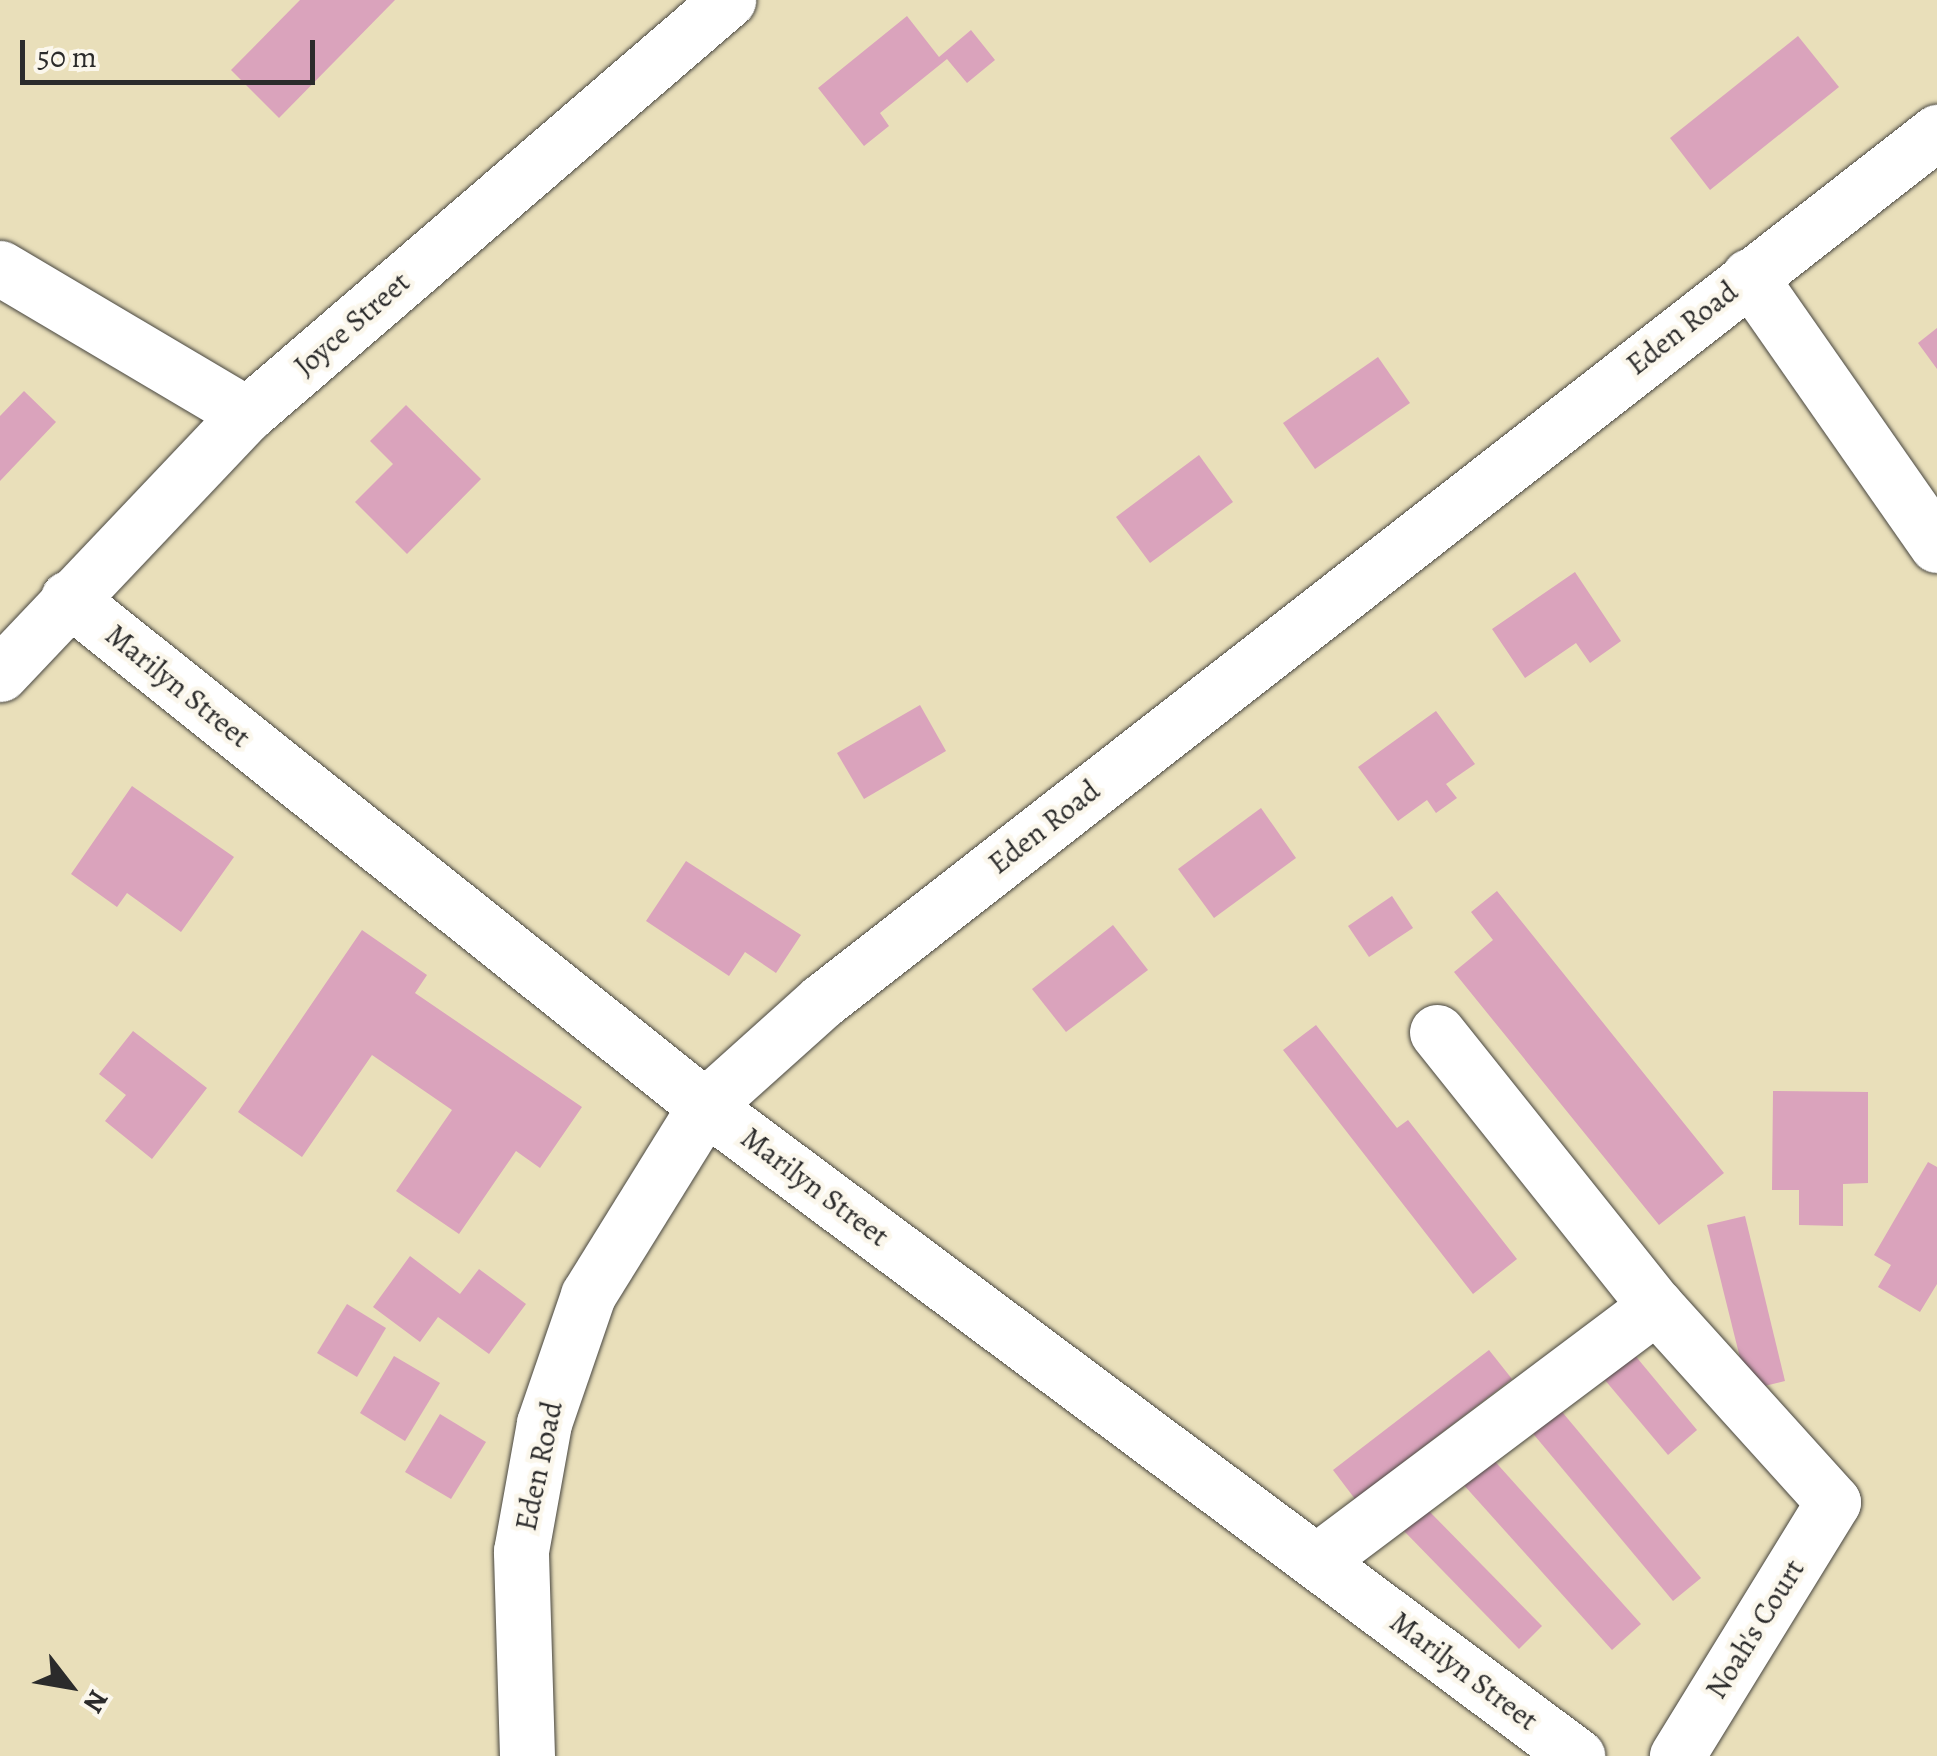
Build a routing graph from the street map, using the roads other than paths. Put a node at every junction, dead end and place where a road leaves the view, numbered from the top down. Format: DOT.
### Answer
graph roads {
  1 [pos="728,0"];
  2 [pos="1937,132"];
  3 [pos="0,268"];
  4 [pos="1748,276"];
  5 [pos="247,414"];
  6 [pos="1937,545"];
  7 [pos="68,598"];
  8 [pos="0,674"];
  9 [pos="1437,1032"];
  10 [pos="705,1106"];
  11 [pos="1656,1306"];
  12 [pos="1318,1560"];
  13 [pos="527,1756"];
  14 [pos="1577,1756"];
  15 [pos="1677,1756"];
  1 -- 5 [label="street, Joyce Street"];
  2 -- 4 [label="street, Eden Road"];
  3 -- 5 [label="street"];
  4 -- 6 [label="street"];
  4 -- 10 [label="street, Eden Road"];
  5 -- 7 [label="street, Joyce Street"];
  7 -- 8 [label="street, Joyce Street"];
  7 -- 10 [label="street, Marilyn Street"];
  9 -- 11 [label="street"];
  10 -- 12 [label="street, Marilyn Street"];
  10 -- 13 [label="street, Eden Road"];
  11 -- 12 [label="street"];
  11 -- 15 [label="street, Noah's Court"];
  12 -- 14 [label="street, Marilyn Street"];
}
